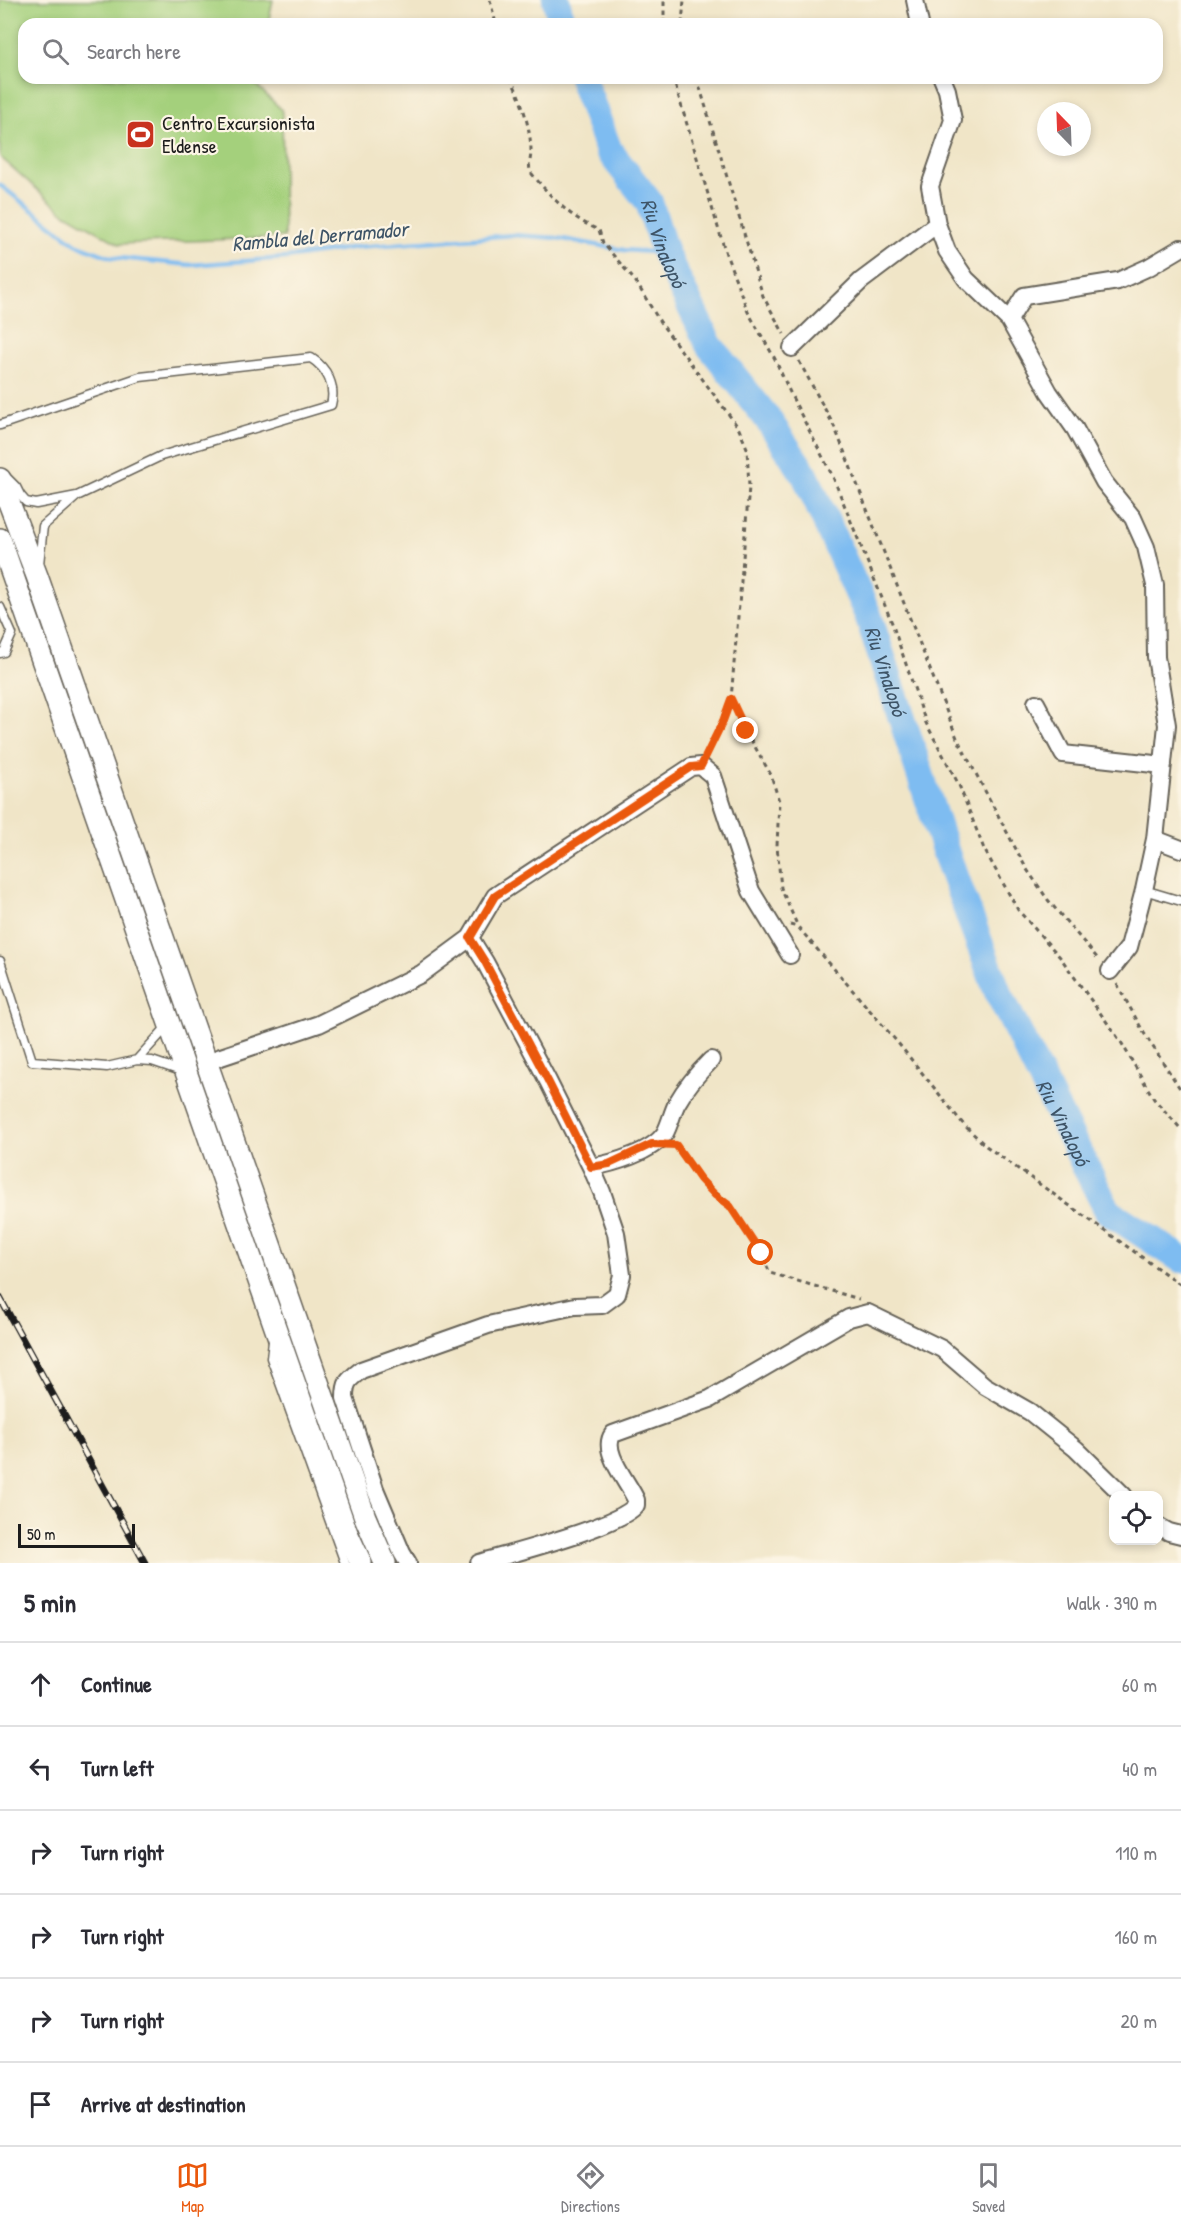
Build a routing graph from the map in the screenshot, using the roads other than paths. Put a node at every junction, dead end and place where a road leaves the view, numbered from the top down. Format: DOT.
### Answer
graph roads {
  1 [pos="915,0"];
  2 [pos="919,18"];
  3 [pos="944,84"];
  4 [pos="937,224"];
  5 [pos="1181,248"];
  6 [pos="1009,320"];
  7 [pos="792,348"];
  8 [pos="0,425"];
  9 [pos="0,471"];
  10 [pos="0,479"];
  11 [pos="77,496"];
  12 [pos="0,539"];
  13 [pos="37,576"];
  14 [pos="0,607"];
  15 [pos="0,653"];
  16 [pos="1036,703"];
  17 [pos="1163,765"];
  18 [pos="1155,838"];
  19 [pos="1181,849"];
  20 [pos="1144,890"];
  21 [pos="1181,901"];
  22 [pos="470,938"];
  23 [pos="790,955"];
  24 [pos="0,961"];
  25 [pos="1110,972"];
  26 [pos="168,1017"];
  27 [pos="137,1060"];
  28 [pos="711,1060"];
  29 [pos="206,1062"];
  30 [pos="188,1074"];
  31 [pos="591,1167"];
  32 [pos="275,1325"];
  33 [pos="1120,1491"];
  34 [pos="1163,1529"];
  35 [pos="1181,1535"];
  36 [pos="345,1563"];
  37 [pos="361,1563"];
  38 [pos="385,1563"];
  39 [pos="408,1563"];
  40 [pos="479,1563"];
  1 -- 2 [label="street"];
  3 -- 4 [label="street"];
  4 -- 6 [label="street"];
  4 -- 7 [label="street"];
  5 -- 6 [label="street"];
  6 -- 17 [label="street"];
  8 -- 11 [label="lane"];
  9 -- 11 [label="lane"];
  10 -- 13 [label="street"];
  11 -- 13 [label="lane"];
  12 -- 26 [label="street"];
  13 -- 29 [label="street"];
  14 -- 15 [label="lane"];
  16 -- 17 [label="street"];
  17 -- 18 [label="street"];
  18 -- 19 [label="street"];
  18 -- 20 [label="street"];
  20 -- 21 [label="lane"];
  20 -- 25 [label="street"];
  22 -- 23 [label="street"];
  22 -- 29 [label="street"];
  22 -- 31 [label="street"];
  24 -- 27 [label="lane"];
  26 -- 27 [label="lane"];
  26 -- 30 [label="street"];
  27 -- 30 [label="lane"];
  28 -- 31 [label="street"];
  29 -- 38 [label="street"];
  30 -- 32 [label="street"];
  31 -- 39 [label="street"];
  32 -- 36 [label="lane"];
  32 -- 37 [label="street"];
  33 -- 40 [label="street"];
  34 -- 35 [label="street"];
}
